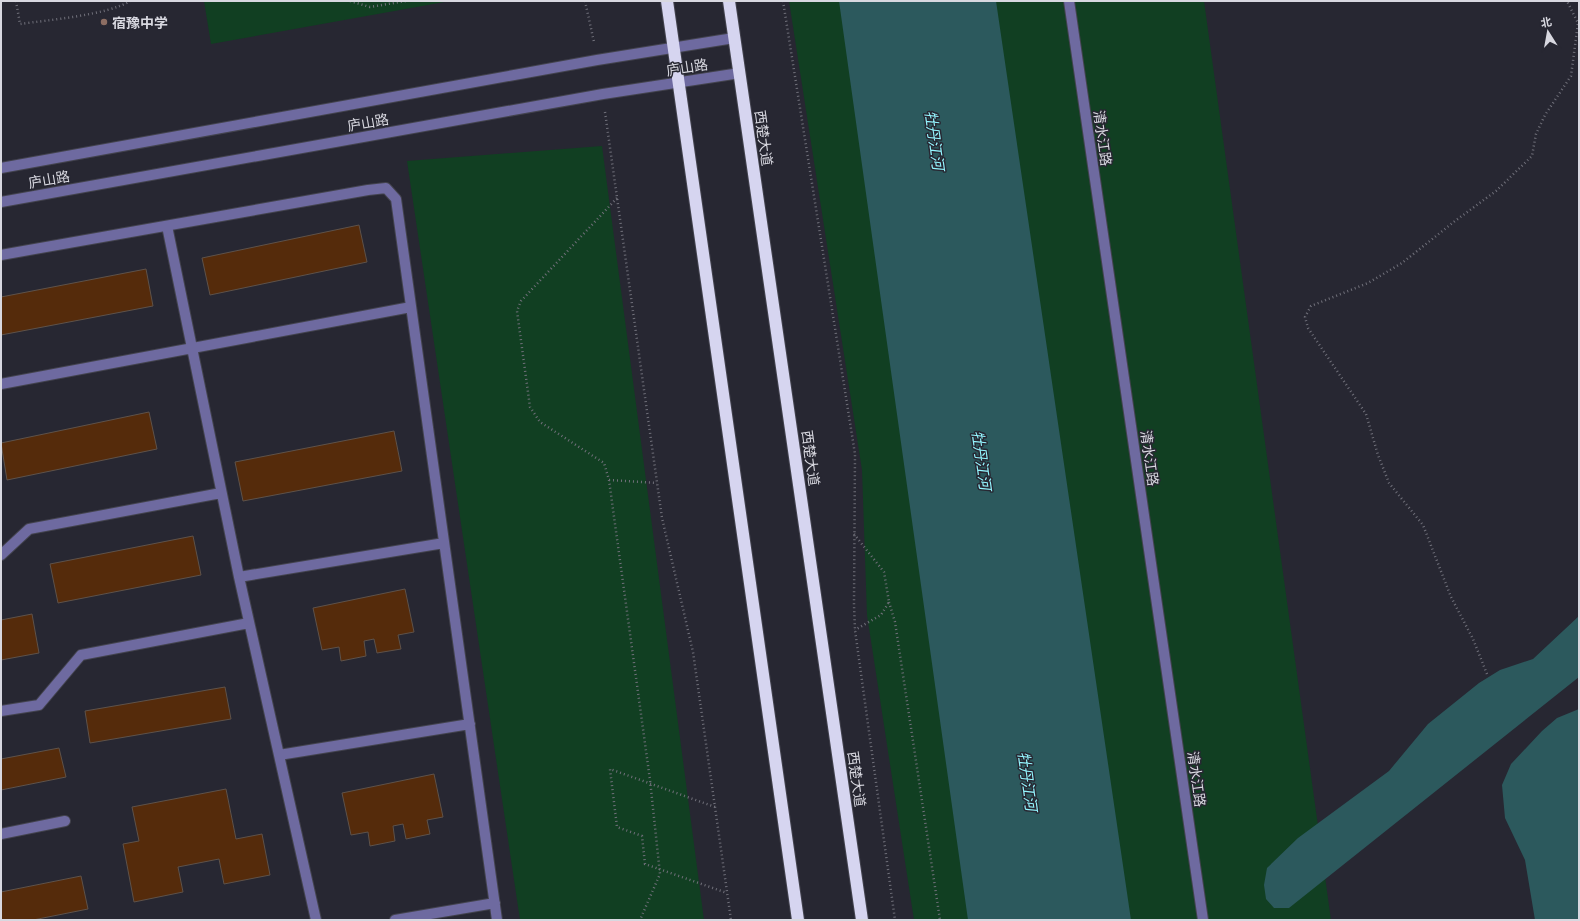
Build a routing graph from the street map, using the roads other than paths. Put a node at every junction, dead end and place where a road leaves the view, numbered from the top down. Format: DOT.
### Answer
graph roads {
  1 [pos="667,1"];
  2 [pos="729,1"];
  3 [pos="1069,1"];
  4 [pos="734,38"];
  5 [pos="674,48"];
  6 [pos="740,73"];
  7 [pos="678,82"];
  8 [pos="1,168"];
  9 [pos="1,202"];
  10 [pos="167,226"];
  11 [pos="1,255"];
  12 [pos="411,307"];
  13 [pos="192,348"];
  14 [pos="1,384"];
  15 [pos="222,493"];
  16 [pos="444,543"];
  17 [pos="1,555"];
  18 [pos="239,577"];
  19 [pos="249,623"];
  20 [pos="1,711"];
  21 [pos="470,724"];
  22 [pos="279,755"];
  23 [pos="65,821"];
  24 [pos="1,834"];
  25 [pos="495,902"];
  26 [pos="316,920"];
  27 [pos="395,920"];
  28 [pos="497,920"];
  29 [pos="798,920"];
  30 [pos="862,920"];
  31 [pos="1203,920"];
  1 -- 5 [label="highway"];
  2 -- 4 [label="highway, 西楚大道"];
  3 -- 31 [label="street, 清水江路"];
  4 -- 5 [label="street, 庐山路"];
  4 -- 6 [label="highway, 西楚大道"];
  5 -- 7 [label="highway"];
  5 -- 8 [label="street, 庐山路"];
  6 -- 7 [label="street, 庐山路"];
  6 -- 30 [label="highway, 西楚大道"];
  7 -- 9 [label="street, 庐山路"];
  7 -- 29 [label="highway"];
  10 -- 11 [label="street"];
  10 -- 12 [label="street"];
  10 -- 13 [label="street"];
  12 -- 13 [label="street"];
  12 -- 16 [label="street"];
  13 -- 14 [label="street"];
  13 -- 15 [label="street"];
  15 -- 17 [label="street"];
  15 -- 18 [label="street"];
  16 -- 18 [label="street"];
  16 -- 21 [label="street"];
  18 -- 19 [label="street"];
  19 -- 20 [label="street"];
  19 -- 22 [label="street"];
  21 -- 22 [label="street"];
  21 -- 25 [label="street"];
  22 -- 26 [label="street"];
  23 -- 24 [label="street"];
  25 -- 27 [label="street"];
  25 -- 28 [label="street"];
}
